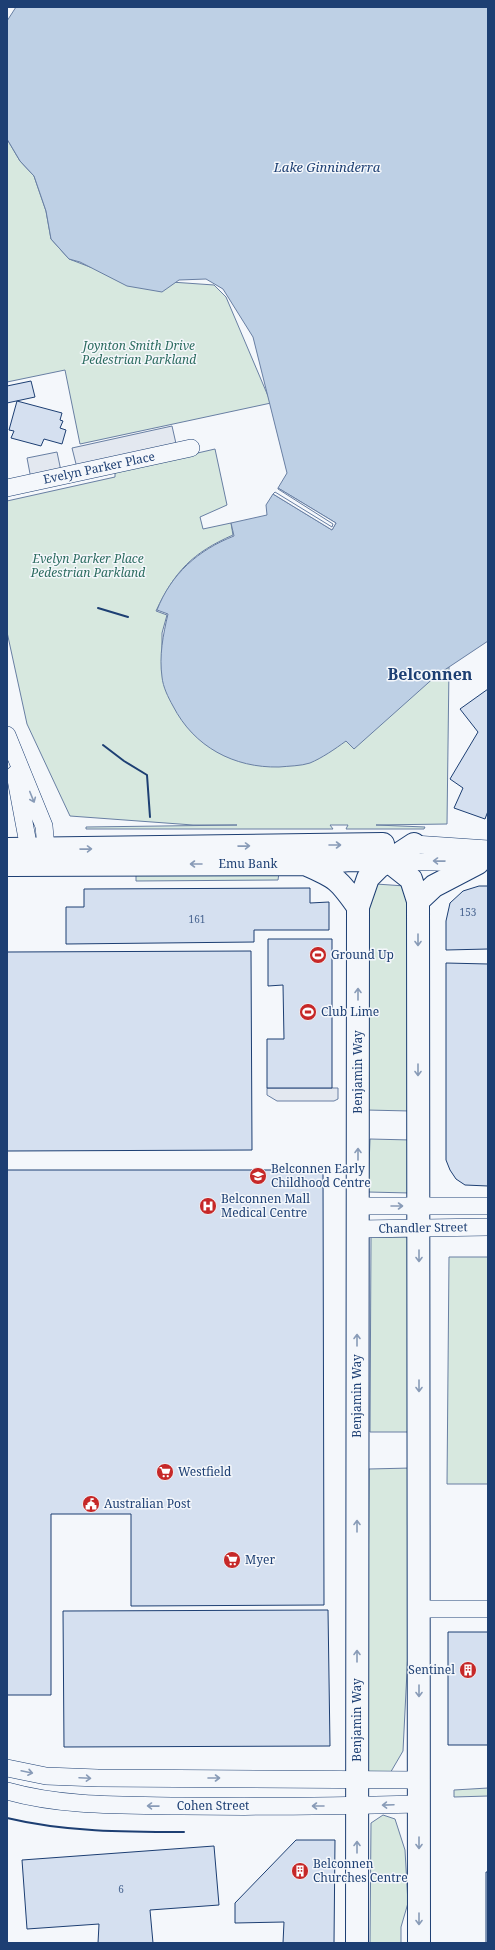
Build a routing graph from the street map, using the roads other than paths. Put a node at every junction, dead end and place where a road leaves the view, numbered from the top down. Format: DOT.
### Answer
graph roads {
  1 [pos="191,448"];
  2 [pos="7,488"];
  3 [pos="7,734"];
  4 [pos="368,844"];
  5 [pos="414,844"];
  6 [pos="7,849"];
  7 [pos="38,857"];
  8 [pos="485,858"];
  9 [pos="390,860"];
  10 [pos="305,864"];
  11 [pos="7,865"];
  12 [pos="418,901"];
  13 [pos="358,907"];
  14 [pos="358,1206"];
  15 [pos="418,1206"];
  16 [pos="488,1206"];
  17 [pos="488,1227"];
  18 [pos="419,1228"];
  19 [pos="358,1229"];
  20 [pos="419,1609"];
  21 [pos="488,1609"];
  22 [pos="7,1768"];
  23 [pos="357,1779"];
  24 [pos="419,1780"];
  25 [pos="7,1791"];
  26 [pos="419,1804"];
  27 [pos="357,1806"];
  28 [pos="357,1943"];
  29 [pos="419,1943"];
  1 -- 2 [label="street, Evelyn Parker Place"];
  3 -- 7 [label="street"];
  4 -- 5 [label="main road, Emu Bank"];
  7 -- 4 [label="main road, Emu Bank, one-way"];
  4 -- 9 [label="main road"];
  5 -- 8 [label="street, Emu Bank"];
  5 -- 9 [label="main road, Benjamin Way"];
  6 -- 7 [label="main road, Emu Bank"];
  10 -- 7 [label="main road, Emu Bank, one-way"];
  7 -- 11 [label="main road, Emu Bank"];
  8 -- 9 [label="street, Emu Bank, one-way"];
  8 -- 12 [label="main road"];
  9 -- 10 [label="main road, Emu Bank"];
  9 -- 12 [label="main road"];
  9 -- 13 [label="main road, Benjamin Way"];
  10 -- 13 [label="main road"];
  12 -- 15 [label="main road, one-way"];
  14 -- 13 [label="main road, Benjamin Way, one-way"];
  14 -- 15 [label="street, Chandler Street, one-way"];
  14 -- 19 [label="main road, Benjamin Way"];
  15 -- 16 [label="street, Chandler Street"];
  15 -- 18 [label="main road"];
  17 -- 18 [label="street, Chandler Street"];
  18 -- 19 [label="street, Chandler Street"];
  18 -- 20 [label="main road, one-way"];
  23 -- 19 [label="main road, Benjamin Way, one-way"];
  20 -- 21 [label="street"];
  20 -- 24 [label="main road, one-way"];
  22 -- 23 [label="street, one-way"];
  23 -- 24 [label="street"];
  23 -- 27 [label="main road, Benjamin Way"];
  24 -- 26 [label="main road"];
  27 -- 25 [label="street, Cohen Street, one-way"];
  26 -- 27 [label="street, Cohen Street, one-way"];
  26 -- 29 [label="main road, one-way"];
  28 -- 27 [label="main road, Benjamin Way, one-way"];
}
